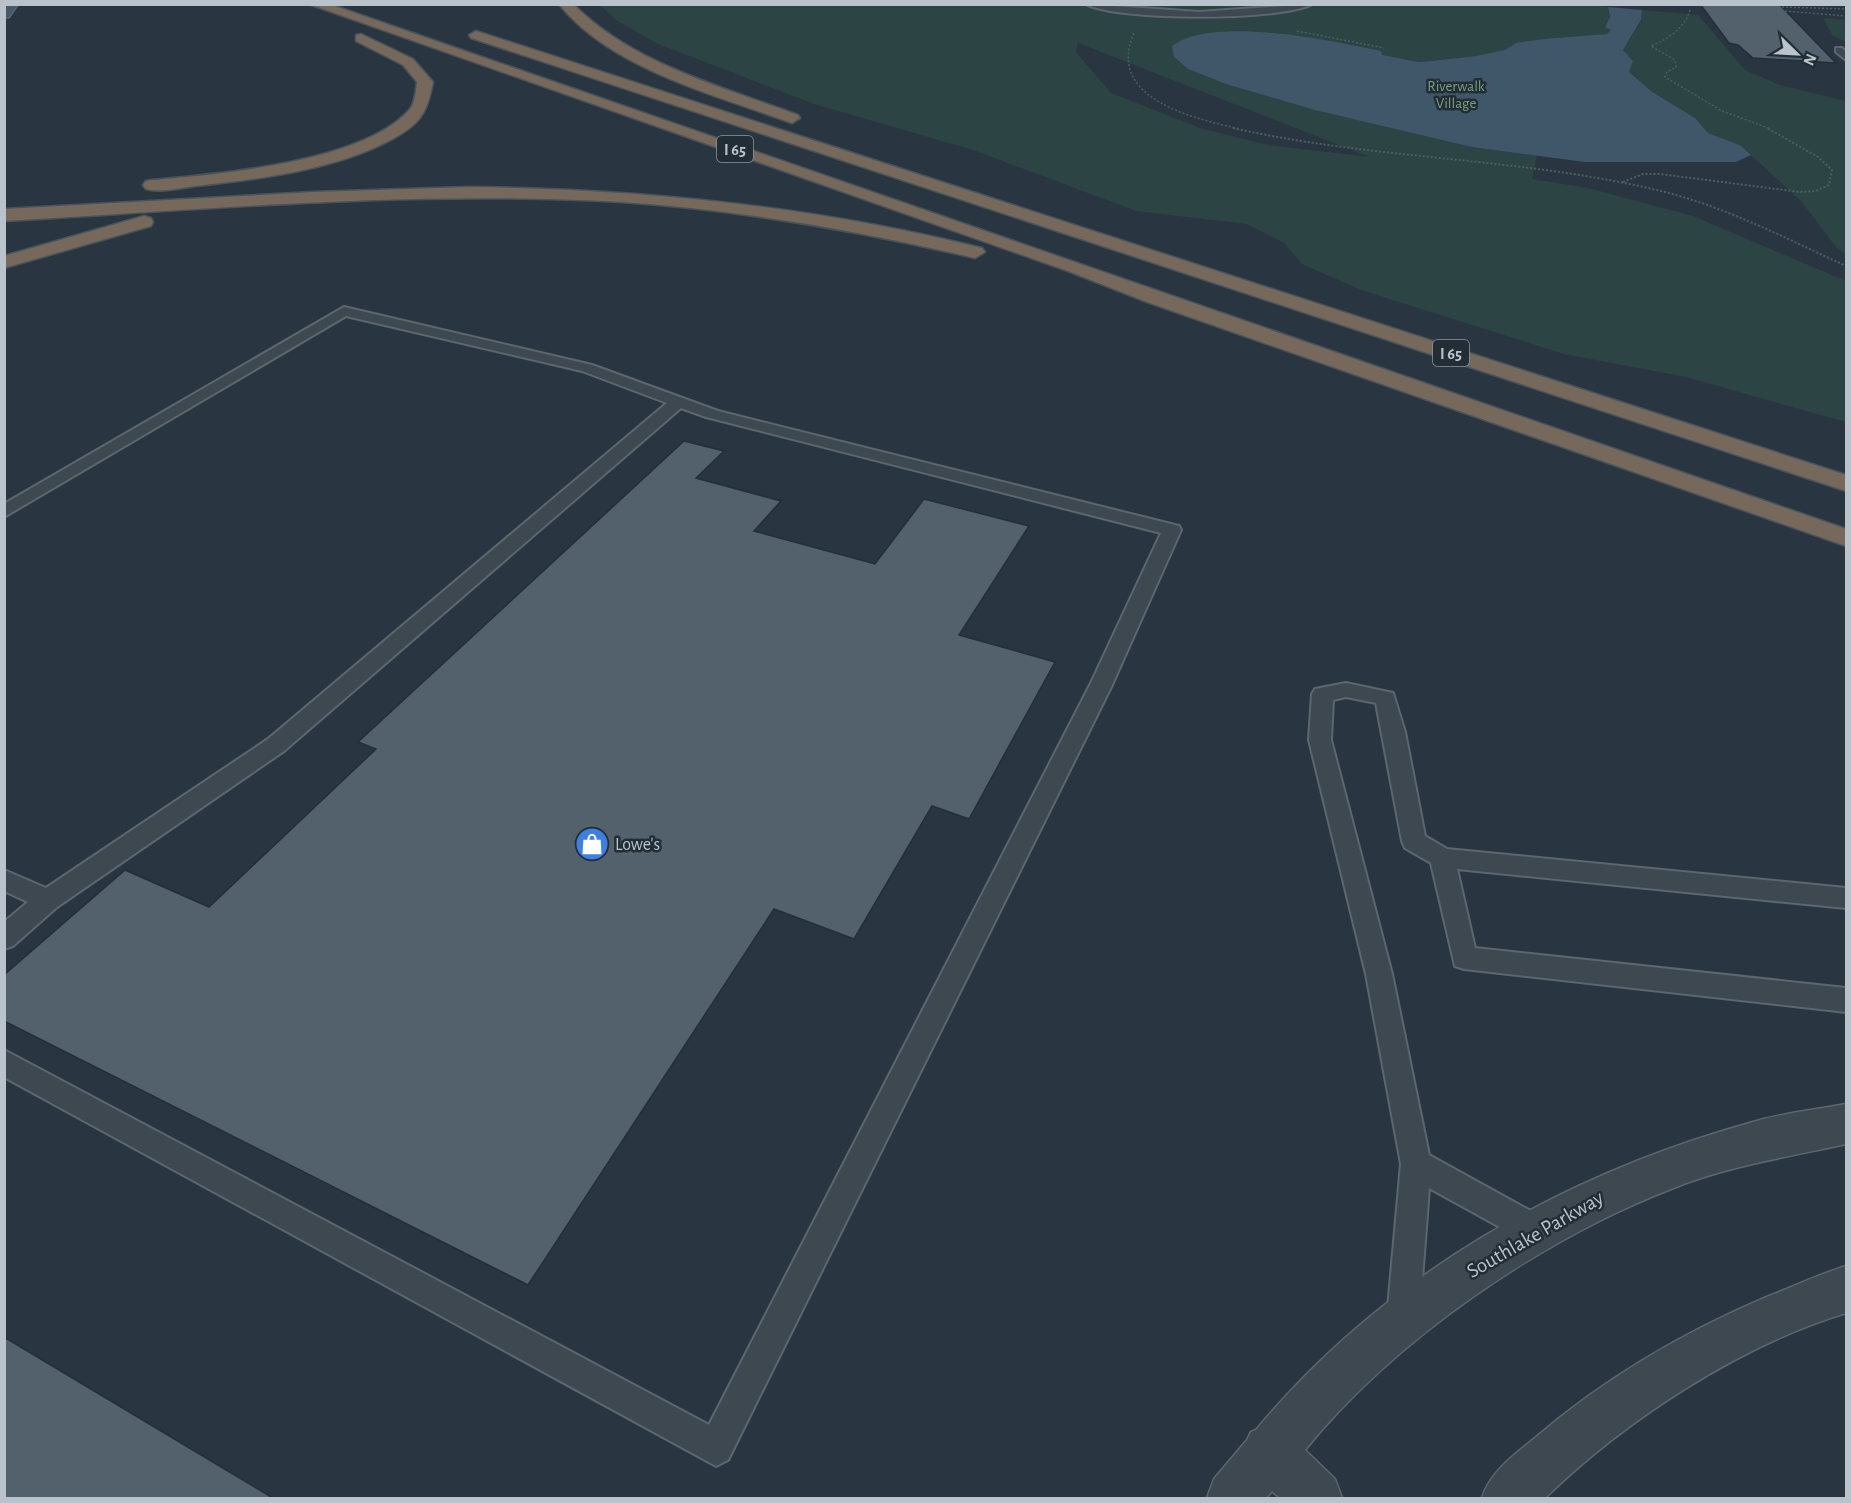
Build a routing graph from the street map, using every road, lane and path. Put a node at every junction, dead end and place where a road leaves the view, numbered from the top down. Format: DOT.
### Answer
graph roads {
  1 [pos="12,4"];
  2 [pos="565,4"];
  3 [pos="1090,4"];
  4 [pos="1308,4"];
  5 [pos="309,7"];
  6 [pos="1782,7"];
  7 [pos="1846,9"];
  8 [pos="1690,10"];
  9 [pos="1785,11"];
  10 [pos="1151,12"];
  11 [pos="4,14"];
  12 [pos="1846,16"];
  13 [pos="458,29"];
  14 [pos="809,125"];
  15 [pos="841,137"];
  16 [pos="1622,182"];
  17 [pos="137,187"];
  18 [pos="42,195"];
  19 [pos="4,200"];
  20 [pos="258,202"];
  21 [pos="4,214"];
  22 [pos="1056,223"];
  23 [pos="4,262"];
  24 [pos="1846,266"];
  25 [pos="1154,298"];
  26 [pos="679,401"];
  27 [pos="1846,483"];
  28 [pos="4,512"];
  29 [pos="1846,538"];
  30 [pos="1442,858"];
  31 [pos="4,880"];
  32 [pos="1846,898"];
  33 [pos="48,900"];
  34 [pos="4,938"];
  35 [pos="1846,1000"];
  36 [pos="4,1062"];
  37 [pos="1846,1124"];
  38 [pos="1416,1164"];
  39 [pos="1536,1231"];
  40 [pos="1846,1290"];
  41 [pos="1403,1319"];
  42 [pos="1269,1450"];
  43 [pos="1233,1498"];
  44 [pos="1316,1498"];
  45 [pos="1508,1498"];
  1 -- 11 [label="main road"];
  2 -- 14 [label="highway"];
  3 -- 10 [label="lane"];
  4 -- 10 [label="lane"];
  5 -- 17 [label="highway"];
  5 -- 25 [label="highway, I 65"];
  6 -- 7 [label="path"];
  8 -- 16 [label="path"];
  9 -- 12 [label="path"];
  10 -- 16 [label="path"];
  13 -- 22 [label="highway, I 65"];
  15 -- 22 [label="highway"];
  16 -- 24 [label="path"];
  18 -- 19 [label="highway"];
  20 -- 21 [label="highway"];
  20 -- 23 [label="highway"];
  20 -- 25 [label="highway"];
  22 -- 27 [label="highway, I 65"];
  25 -- 29 [label="highway, I 65"];
  26 -- 28 [label="lane"];
  26 -- 33 [label="lane"];
  26 -- 36 [label="lane"];
  30 -- 32 [label="lane"];
  30 -- 35 [label="lane"];
  30 -- 38 [label="lane"];
  31 -- 33 [label="lane"];
  33 -- 34 [label="lane"];
  37 -- 39 [label="street, Southlake Parkway"];
  38 -- 39 [label="lane"];
  38 -- 41 [label="lane"];
  39 -- 41 [label="street, Southlake Parkway"];
  40 -- 45 [label="street"];
  41 -- 42 [label="street, Southlake Parkway"];
  42 -- 43 [label="street, Southlake Parkway"];
  42 -- 44 [label="street"];
}
